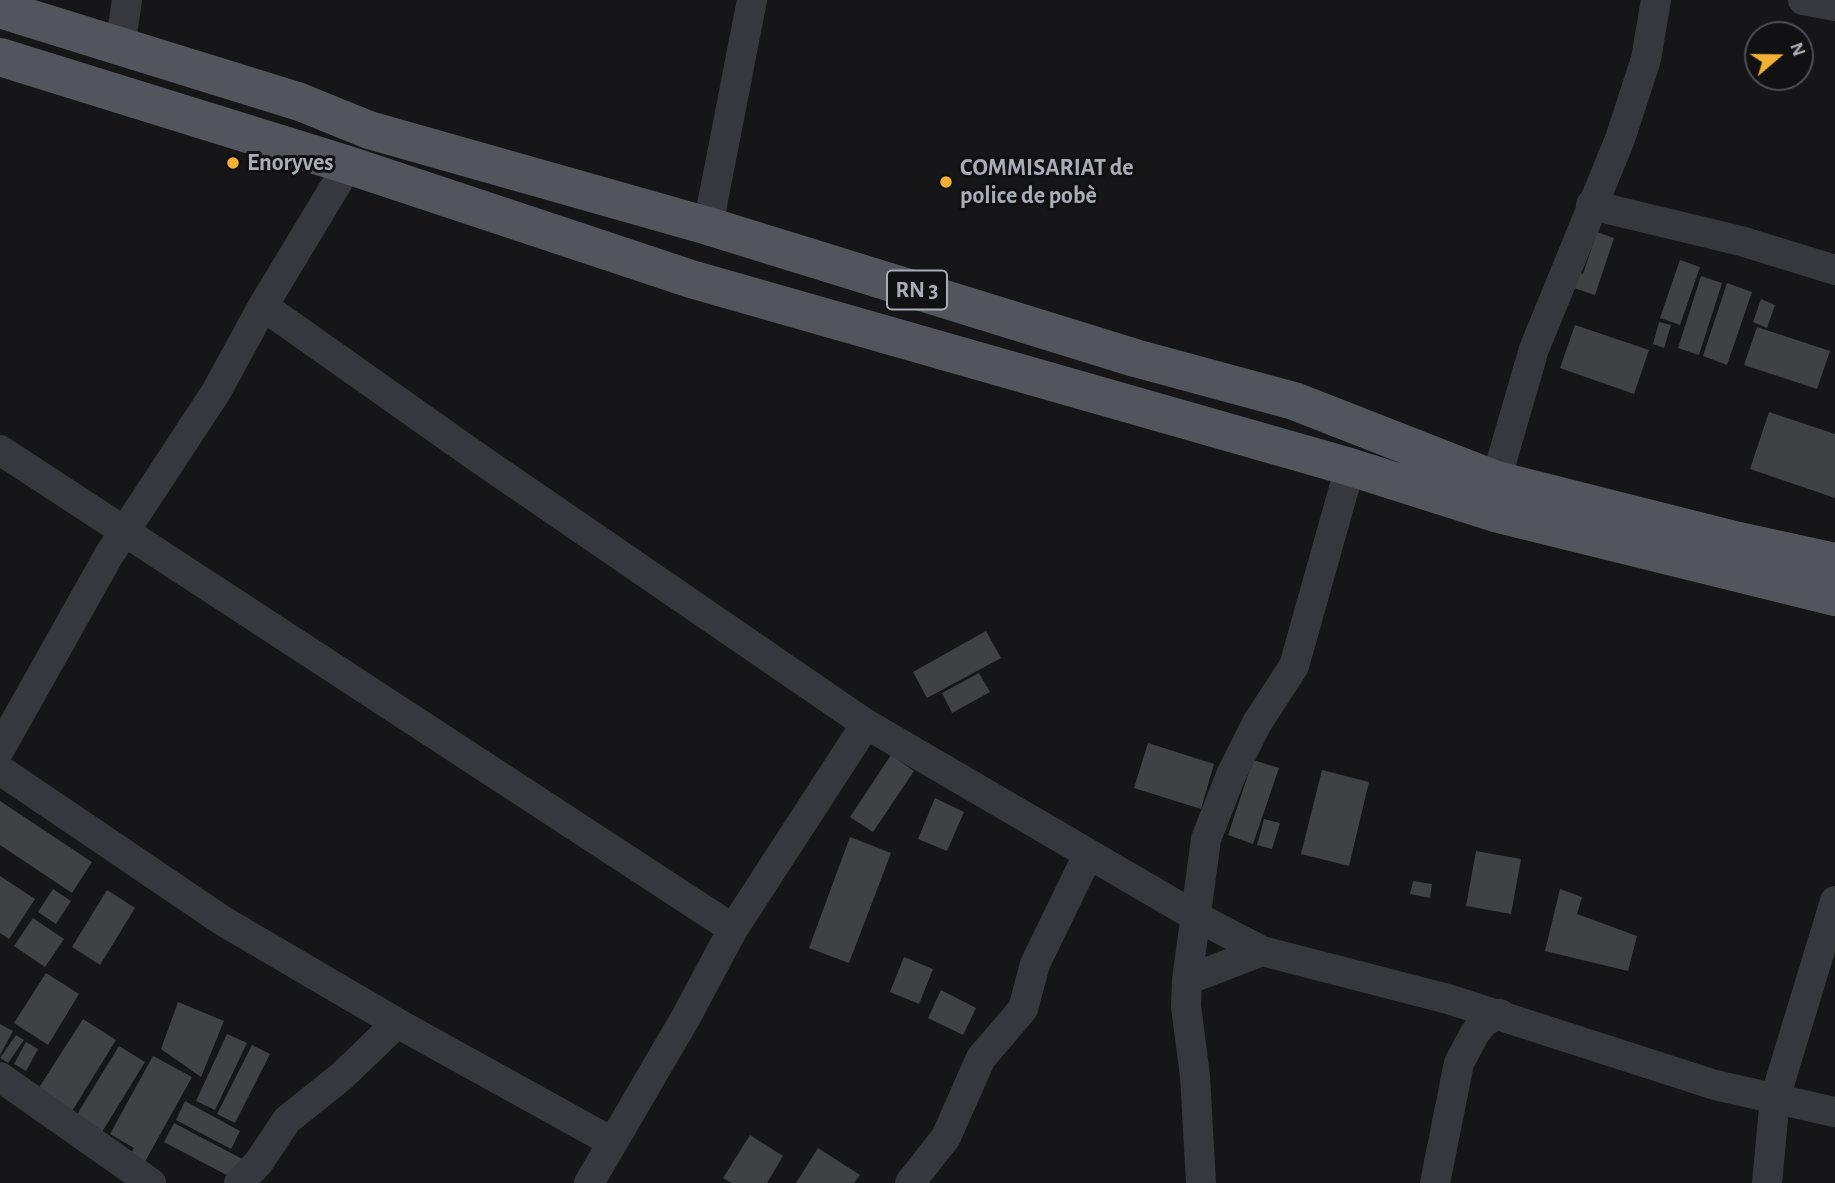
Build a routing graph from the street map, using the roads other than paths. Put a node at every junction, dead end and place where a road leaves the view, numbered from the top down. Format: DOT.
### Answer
graph roads {
  1 [pos="127,0"];
  2 [pos="752,0"];
  3 [pos="1656,0"];
  4 [pos="1803,0"];
  5 [pos="1835,6"];
  6 [pos="0,9"];
  7 [pos="120,47"];
  8 [pos="0,57"];
  9 [pos="348,165"];
  10 [pos="1591,205"];
  11 [pos="708,226"];
  12 [pos="1835,270"];
  13 [pos="263,306"];
  14 [pos="0,450"];
  15 [pos="1350,467"];
  16 [pos="1496,480"];
  17 [pos="124,532"];
  18 [pos="1835,562"];
  19 [pos="1835,597"];
  20 [pos="866,724"];
  21 [pos="0,749"];
  22 [pos="0,769"];
  23 [pos="1088,855"];
  24 [pos="1835,901"];
  25 [pos="1195,916"];
  26 [pos="733,929"];
  27 [pos="1262,951"];
  28 [pos="1187,980"];
  29 [pos="1500,1014"];
  30 [pos="397,1023"];
  31 [pos="0,1077"];
  32 [pos="1775,1098"];
  33 [pos="1835,1112"];
  34 [pos="612,1142"];
  35 [pos="151,1183"];
  36 [pos="239,1183"];
  37 [pos="589,1183"];
  38 [pos="910,1183"];
  39 [pos="1201,1183"];
  40 [pos="1435,1183"];
  41 [pos="1768,1183"];
  1 -- 7 [label="street"];
  2 -- 11 [label="street"];
  3 -- 10 [label="street"];
  4 -- 5 [label="street"];
  6 -- 7 [label="main road, RN 3"];
  7 -- 11 [label="main road, RN 3"];
  8 -- 9 [label="main road, RN 3"];
  9 -- 13 [label="street"];
  9 -- 15 [label="main road, RN 3"];
  10 -- 12 [label="street"];
  10 -- 16 [label="street"];
  11 -- 16 [label="main road, RN 3"];
  13 -- 17 [label="street"];
  13 -- 20 [label="street"];
  14 -- 17 [label="street"];
  15 -- 19 [label="main road, RN 3"];
  15 -- 25 [label="street"];
  16 -- 18 [label="main road, RN 3"];
  17 -- 21 [label="street"];
  17 -- 26 [label="street"];
  20 -- 23 [label="street"];
  20 -- 26 [label="street"];
  22 -- 30 [label="street"];
  23 -- 25 [label="street"];
  23 -- 38 [label="street"];
  24 -- 32 [label="street"];
  25 -- 27 [label="street"];
  25 -- 28 [label="street"];
  26 -- 34 [label="street"];
  27 -- 28 [label="street"];
  27 -- 29 [label="street"];
  28 -- 39 [label="street"];
  29 -- 32 [label="street"];
  29 -- 40 [label="street"];
  30 -- 34 [label="street"];
  30 -- 36 [label="street"];
  31 -- 35 [label="street"];
  32 -- 33 [label="street"];
  32 -- 41 [label="street"];
  34 -- 37 [label="street"];
}
